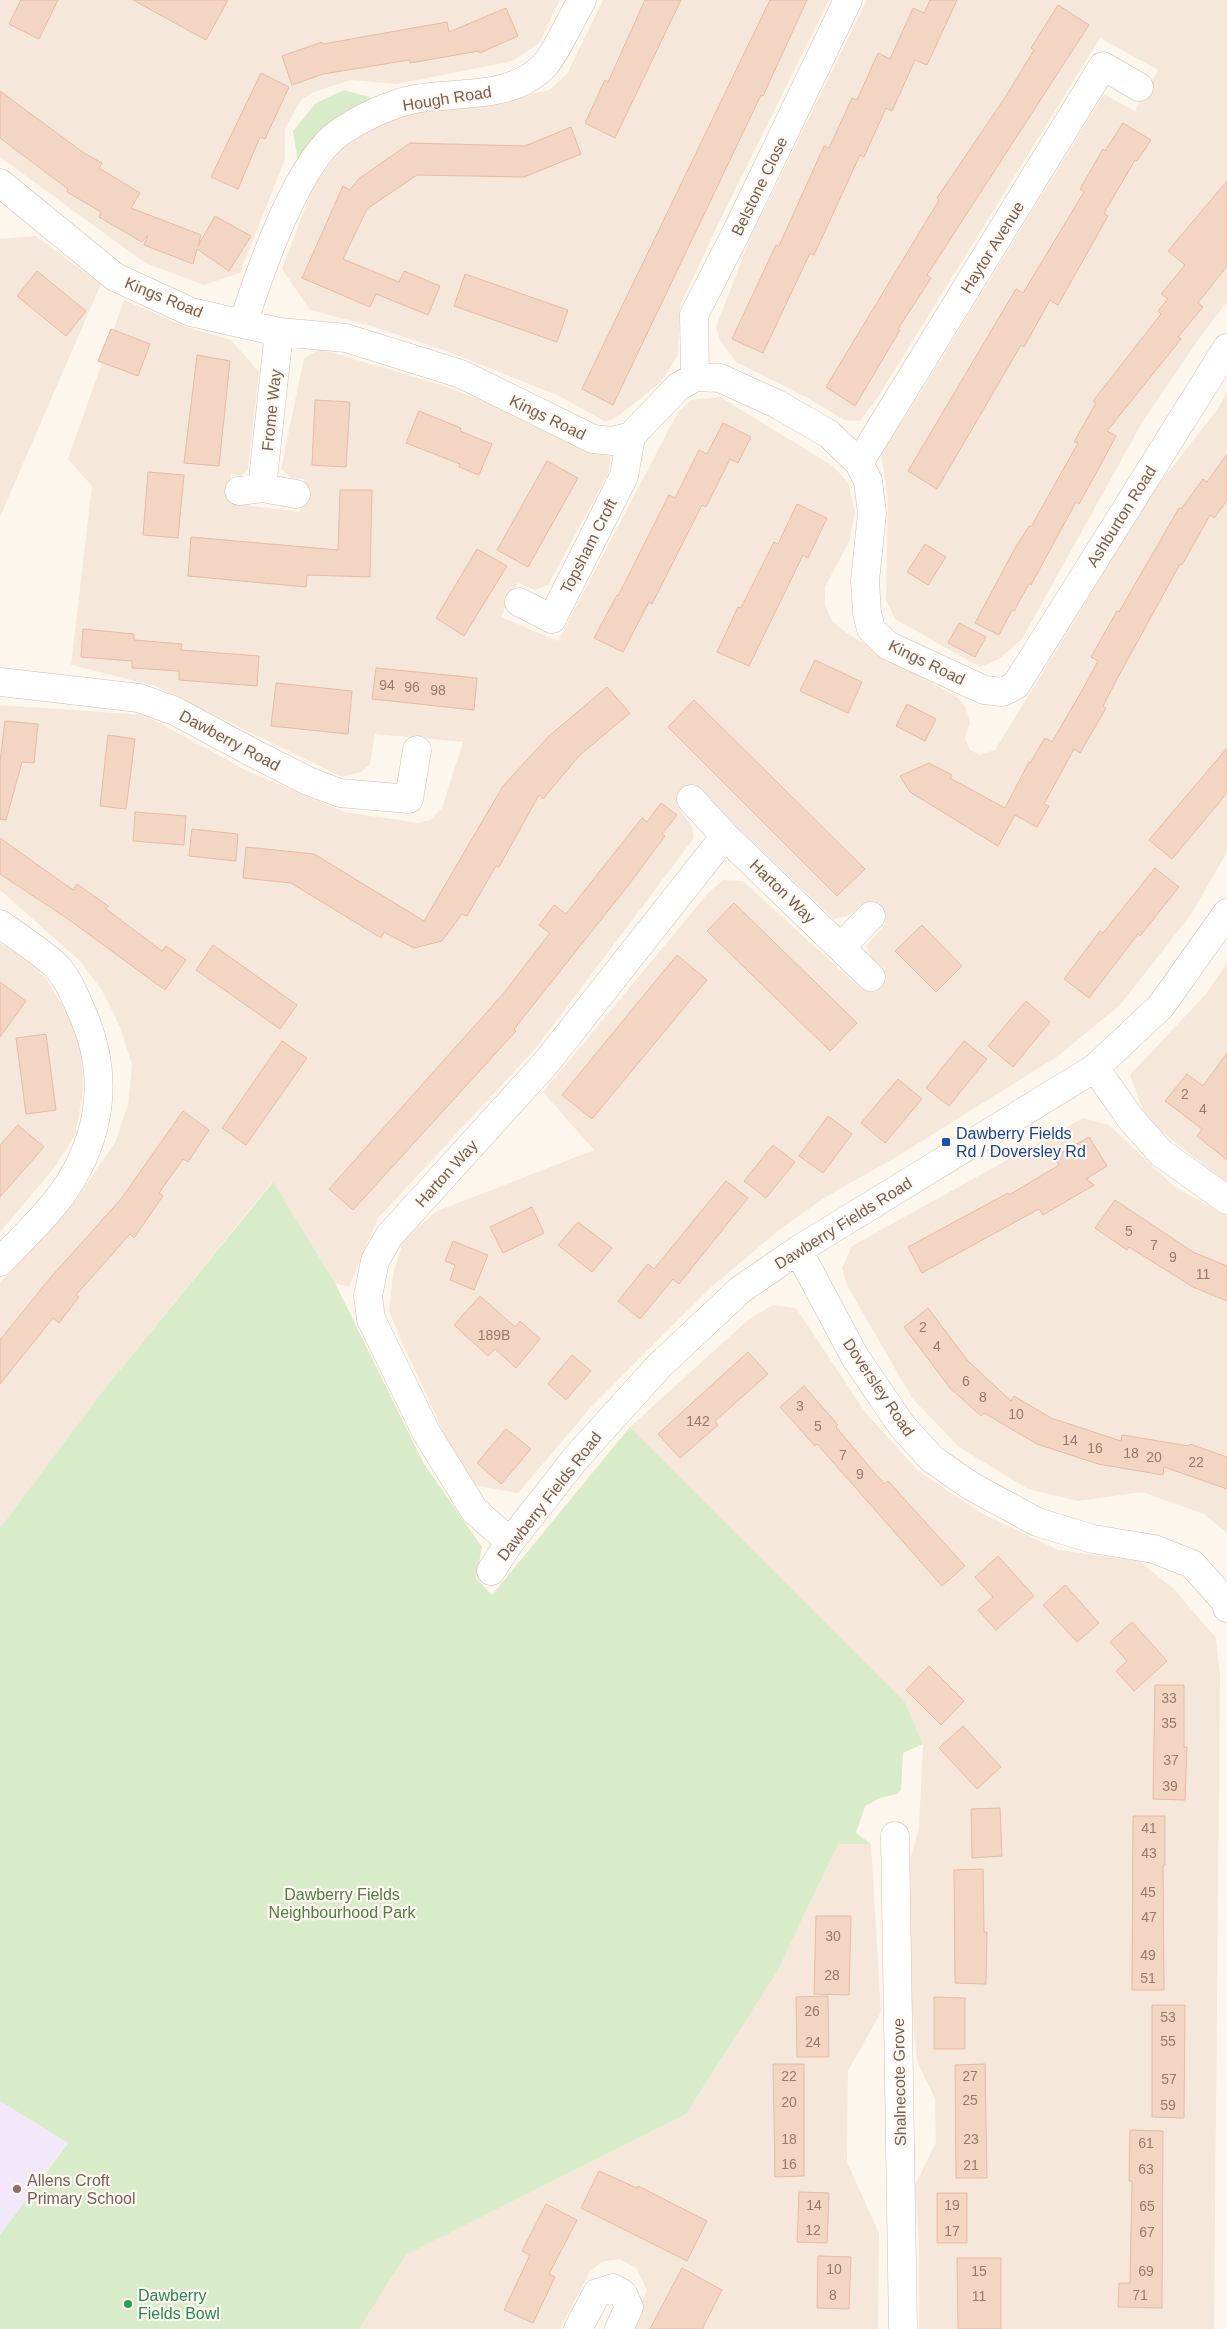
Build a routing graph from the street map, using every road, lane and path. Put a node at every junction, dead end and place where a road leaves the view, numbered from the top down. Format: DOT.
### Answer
graph roads {
  1 [pos="582,0"];
  2 [pos="848,0"];
  3 [pos="1139,87"];
  4 [pos="2,187"];
  5 [pos="243,324"];
  6 [pos="279,332"];
  7 [pos="1227,348"];
  8 [pos="695,377"];
  9 [pos="630,436"];
  10 [pos="859,462"];
  11 [pos="296,494"];
  12 [pos="519,602"];
  13 [pos="0,682"];
  14 [pos="1016,685"];
  15 [pos="417,750"];
  16 [pos="691,799"];
  17 [pos="725,836"];
  18 [pos="1227,914"];
  19 [pos="871,916"];
  20 [pos="0,924"];
  21 [pos="841,947"];
  22 [pos="871,978"];
  23 [pos="1095,1068"];
  24 [pos="1227,1200"];
  25 [pos="798,1250"];
  26 [pos="0,1262"];
  27 [pos="510,1542"];
  28 [pos="491,1571"];
  29 [pos="1227,1608"];
  30 [pos="895,1836"];
  31 [pos="578,2329"];
  32 [pos="619,2329"];
  33 [pos="903,2329"];
  1 -- 5 [label="street, Hough Road"];
  2 -- 8 [label="street, Belstone Close"];
  3 -- 10 [label="street, Haytor Avenue"];
  4 -- 5 [label="street, Kings Road"];
  5 -- 6 [label="street, Kings Road"];
  6 -- 9 [label="street, Kings Road"];
  6 -- 11 [label="street, Frome Way"];
  7 -- 14 [label="street, Ashburton Road"];
  8 -- 9 [label="street"];
  8 -- 10 [label="street, Kings Road"];
  9 -- 12 [label="street, Topsham Croft"];
  10 -- 14 [label="street, Kings Road"];
  13 -- 15 [label="street, Dawberry Road"];
  16 -- 17 [label="street, Harton Way"];
  17 -- 21 [label="street, Harton Way"];
  17 -- 27 [label="street, Harton Way"];
  18 -- 23 [label="street, Dawberry Fields Road"];
  19 -- 21 [label="street"];
  20 -- 26 [label="street"];
  21 -- 22 [label="street, Harton Way"];
  23 -- 24 [label="street"];
  23 -- 25 [label="street, Dawberry Fields Road"];
  25 -- 27 [label="street, Dawberry Fields Road"];
  25 -- 29 [label="street, Doversley Road"];
  27 -- 28 [label="street, Dawberry Fields Road"];
  30 -- 33 [label="street, Shalnecote Grove"];
  31 -- 32 [label="street"];
}
